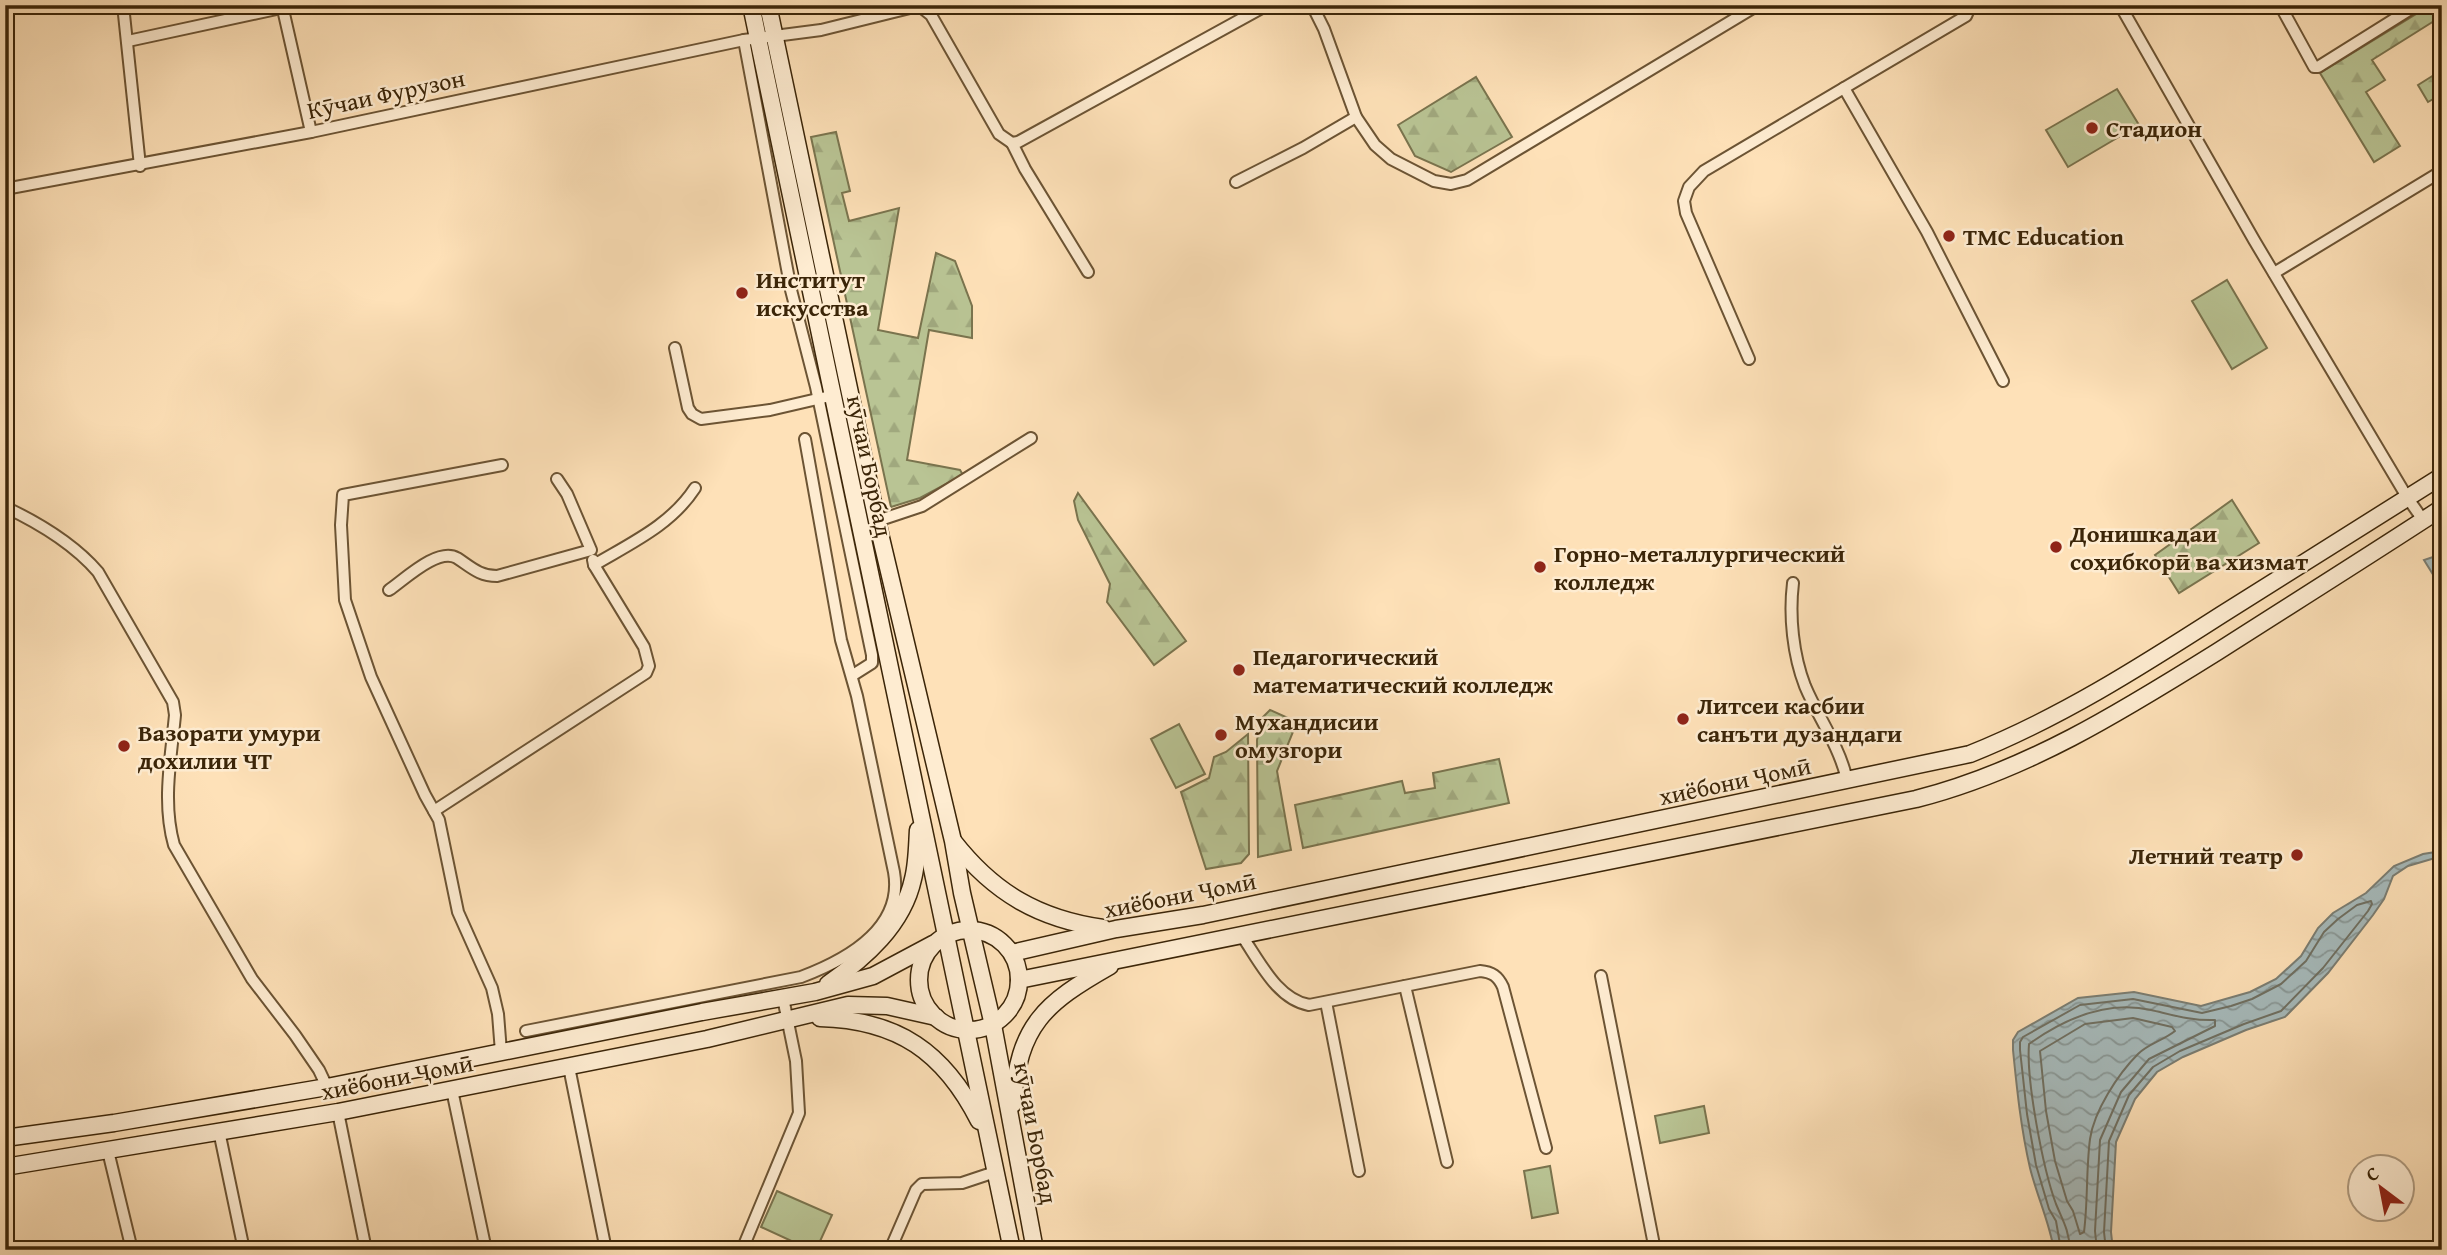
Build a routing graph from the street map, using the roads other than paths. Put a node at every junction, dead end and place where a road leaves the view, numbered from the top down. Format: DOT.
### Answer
graph roads {
  1 [pos="123,5"];
  2 [pos="295,5"];
  3 [pos="751,5"];
  4 [pos="768,5"];
  5 [pos="1267,5"];
  6 [pos="1312,5"];
  7 [pos="1758,5"];
  8 [pos="1971,5"];
  9 [pos="2120,5"];
  10 [pos="2280,5"];
  11 [pos="2417,5"];
  12 [pos="282,7"];
  13 [pos="759,38"];
  14 [pos="128,41"];
  15 [pos="1844,88"];
  16 [pos="1356,117"];
  17 [pos="311,132"];
  18 [pos="1012,143"];
  19 [pos="140,166"];
  20 [pos="2442,171"];
  21 [pos="1236,183"];
  22 [pos="5,190"];
  23 [pos="1087,272"];
  24 [pos="2274,273"];
  25 [pos="675,348"];
  26 [pos="1749,359"];
  27 [pos="2003,381"];
  28 [pos="825,397"];
  29 [pos="1031,438"];
  30 [pos="805,439"];
  31 [pos="502,465"];
  32 [pos="2442,476"];
  33 [pos="557,479"];
  34 [pos="695,488"];
  35 [pos="2407,498"];
  36 [pos="5,508"];
  37 [pos="2442,508"];
  38 [pos="2423,520"];
  39 [pos="877,521"];
  40 [pos="591,550"];
  41 [pos="594,565"];
  42 [pos="1794,583"];
  43 [pos="389,590"];
  44 [pos="853,675"];
  45 [pos="1846,776"];
  46 [pos="434,811"];
  47 [pos="1701,812"];
  48 [pos="920,814"];
  49 [pos="953,841"];
  50 [pos="1705,842"];
  51 [pos="903,892"];
  52 [pos="970,929"];
  53 [pos="1116,929"];
  54 [pos="1242,936"];
  55 [pos="939,940"];
  56 [pos="869,946"];
  57 [pos="1012,953"];
  58 [pos="1124,958"];
  59 [pos="1601,976"];
  60 [pos="1020,980"];
  61 [pos="1405,986"];
  62 [pos="815,992"];
  63 [pos="783,998"];
  64 [pos="1326,1002"];
  65 [pos="701,1005"];
  66 [pos="936,1017"];
  67 [pos="795,1018"];
  68 [pos="993,1025"];
  69 [pos="965,1030"];
  70 [pos="526,1031"];
  71 [pos="501,1052"];
  72 [pos="569,1067"];
  73 [pos="327,1087"];
  74 [pos="452,1090"];
  75 [pos="187,1110"];
  76 [pos="338,1112"];
  77 [pos="1012,1128"];
  78 [pos="219,1132"];
  79 [pos="191,1137"];
  80 [pos="5,1138"];
  81 [pos="989,1139"];
  82 [pos="1546,1148"];
  83 [pos="108,1151"];
  84 [pos="1447,1162"];
  85 [pos="5,1167"];
  86 [pos="1359,1171"];
  87 [pos="995,1172"];
  88 [pos="132,1250"];
  89 [pos="244,1250"];
  90 [pos="366,1250"];
  91 [pos="486,1250"];
  92 [pos="606,1250"];
  93 [pos="742,1250"];
  94 [pos="890,1250"];
  95 [pos="1012,1250"];
  96 [pos="1035,1250"];
  97 [pos="1655,1250"];
  1 -- 14 [label="street"];
  2 -- 12 [label="street"];
  3 -- 13 [label="main road, кӯчаи Борбад"];
  4 -- 13 [label="main road, кӯчаи Борбад"];
  5 -- 18 [label="street"];
  6 -- 16 [label="street"];
  7 -- 16 [label="street"];
  8 -- 15 [label="street"];
  9 -- 24 [label="street"];
  10 -- 11 [label="street"];
  12 -- 14 [label="street"];
  12 -- 17 [label="street"];
  13 -- 17 [label="street, Кӯчаи Фурузон"];
  13 -- 18 [label="street, Кӯчаи Фурузон"];
  13 -- 28 [label="main road, кӯчаи Борбад"];
  13 -- 39 [label="main road, кӯчаи Борбад"];
  14 -- 19 [label="street"];
  15 -- 26 [label="street"];
  15 -- 27 [label="street"];
  16 -- 21 [label="street"];
  17 -- 19 [label="street, Кӯчаи Фурузон"];
  18 -- 23 [label="street"];
  19 -- 22 [label="street, Кӯчаи Фурузон"];
  20 -- 24 [label="street"];
  24 -- 35 [label="street"];
  25 -- 28 [label="street"];
  28 -- 44 [label="street"];
  28 -- 48 [label="main road, кӯчаи Борбад"];
  29 -- 39 [label="street"];
  30 -- 44 [label="street"];
  31 -- 46 [label="street"];
  32 -- 35 [label="main road, хиёбони Ҷомӣ"];
  33 -- 40 [label="street"];
  34 -- 41 [label="street"];
  35 -- 38 [label="street"];
  35 -- 47 [label="main road, хиёбони Ҷомӣ"];
  36 -- 73 [label="street"];
  37 -- 38 [label="main road, хиёбони Ҷомӣ"];
  38 -- 50 [label="main road, хиёбони Ҷомӣ"];
  39 -- 49 [label="main road, кӯчаи Борбад"];
  40 -- 41 [label="street"];
  40 -- 43 [label="street"];
  41 -- 46 [label="street"];
  42 -- 45 [label="street"];
  44 -- 51 [label="street"];
  46 -- 71 [label="street"];
  47 -- 50 [label="main road"];
  47 -- 53 [label="main road, хиёбони Ҷомӣ"];
  48 -- 51 [label="main road"];
  48 -- 55 [label="main road, кӯчаи Борбад"];
  49 -- 52 [label="main road, кӯчаи Борбад"];
  49 -- 53 [label="main road"];
  50 -- 54 [label="main road, хиёбони Ҷомӣ"];
  51 -- 56 [label="main road"];
  52 -- 55 [label="main road"];
  52 -- 57 [label="main road"];
  52 -- 68 [label="main road, кӯчаи Борбад"];
  53 -- 57 [label="main road, хиёбони Ҷомӣ"];
  54 -- 58 [label="main road, хиёбони Ҷомӣ"];
  54 -- 64 [label="street"];
  55 -- 62 [label="main road, хиёбони Ҷомӣ"];
  55 -- 66 [label="main road"];
  55 -- 69 [label="main road, кӯчаи Борбад"];
  56 -- 62 [label="main road"];
  56 -- 65 [label="street"];
  57 -- 60 [label="main road"];
  58 -- 60 [label="main road, хиёбони Ҷомӣ"];
  58 -- 77 [label="main road"];
  59 -- 97 [label="street"];
  60 -- 68 [label="main road"];
  61 -- 64 [label="street"];
  61 -- 82 [label="street"];
  61 -- 84 [label="street"];
  62 -- 63 [label="main road, хиёбони Ҷомӣ"];
  63 -- 65 [label="main road, хиёбони Ҷомӣ"];
  63 -- 67 [label="street"];
  64 -- 86 [label="street"];
  65 -- 70 [label="street"];
  65 -- 71 [label="main road, хиёбони Ҷомӣ"];
  66 -- 67 [label="main road"];
  66 -- 69 [label="main road"];
  67 -- 72 [label="main road, хиёбони Ҷомӣ"];
  67 -- 81 [label="main road"];
  67 -- 93 [label="street"];
  68 -- 69 [label="main road"];
  68 -- 77 [label="main road, кӯчаи Борбад"];
  69 -- 81 [label="main road, кӯчаи Борбад"];
  71 -- 73 [label="main road, хиёбони Ҷомӣ"];
  72 -- 74 [label="main road, хиёбони Ҷомӣ"];
  72 -- 92 [label="street"];
  73 -- 75 [label="main road, хиёбони Ҷомӣ"];
  74 -- 76 [label="main road, хиёбони Ҷомӣ"];
  74 -- 91 [label="street"];
  75 -- 79 [label="main road"];
  75 -- 80 [label="main road, хиёбони Ҷомӣ"];
  76 -- 78 [label="main road, хиёбони Ҷомӣ"];
  76 -- 90 [label="street"];
  77 -- 96 [label="main road, кӯчаи Борбад"];
  78 -- 79 [label="main road, хиёбони Ҷомӣ"];
  78 -- 89 [label="street"];
  79 -- 83 [label="main road, хиёбони Ҷомӣ"];
  81 -- 87 [label="main road, кӯчаи Борбад"];
  83 -- 85 [label="main road, хиёбони Ҷомӣ"];
  83 -- 88 [label="street"];
  87 -- 94 [label="street"];
  87 -- 95 [label="main road, кӯчаи Борбад"];
}
